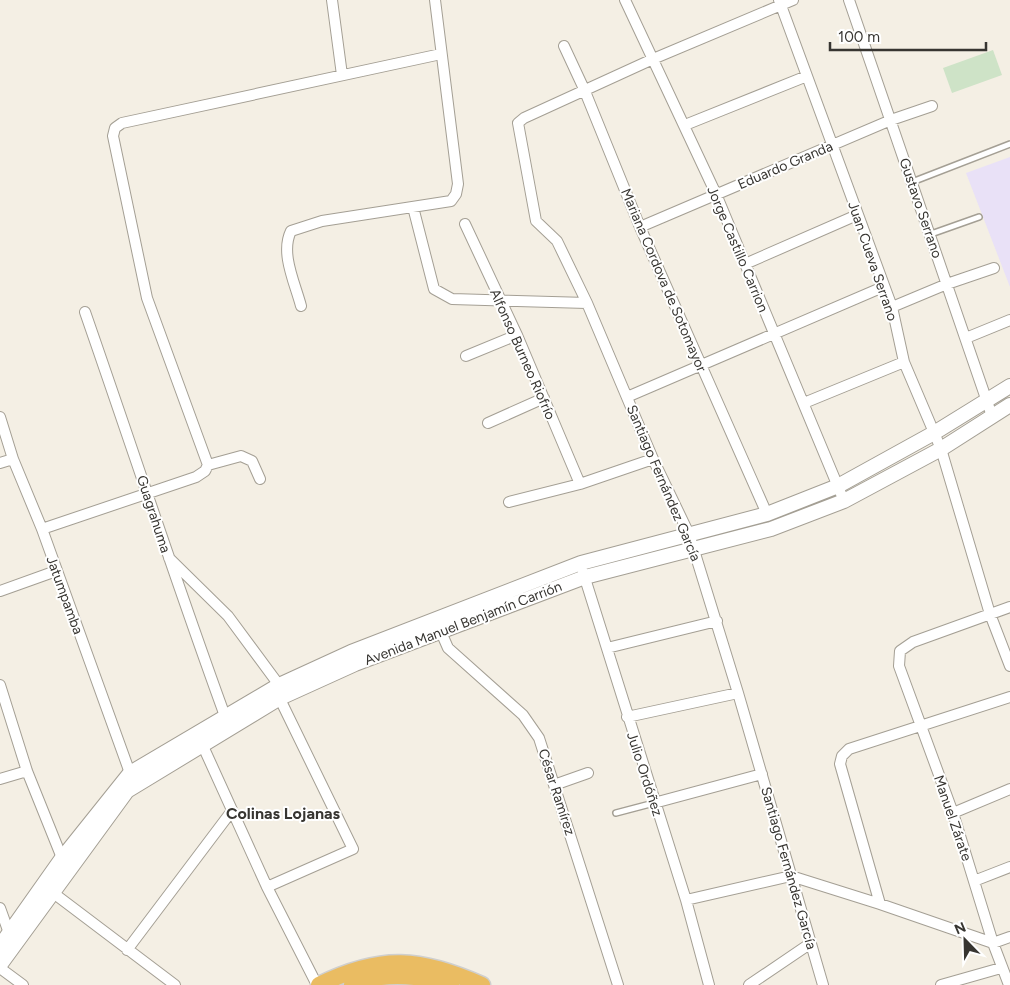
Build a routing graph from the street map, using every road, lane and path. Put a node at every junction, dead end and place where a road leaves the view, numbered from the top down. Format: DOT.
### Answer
graph roads {
  1 [pos="332,0"];
  2 [pos="435,0"];
  3 [pos="625,0"];
  4 [pos="792,0"];
  5 [pos="849,0"];
  6 [pos="780,2"];
  7 [pos="564,46"];
  8 [pos="441,54"];
  9 [pos="653,58"];
  10 [pos="342,75"];
  11 [pos="807,76"];
  12 [pos="584,89"];
  13 [pos="932,106"];
  14 [pos="891,120"];
  15 [pos="685,125"];
  16 [pos="1010,144"];
  17 [pos="833,145"];
  18 [pos="912,182"];
  19 [pos="716,194"];
  20 [pos="413,207"];
  21 [pos="857,215"];
  22 [pos="979,217"];
  23 [pos="465,224"];
  24 [pos="640,227"];
  25 [pos="931,234"];
  26 [pos="745,264"];
  27 [pos="994,268"];
  28 [pos="948,284"];
  29 [pos="883,287"];
  30 [pos="499,300"];
  31 [pos="587,303"];
  32 [pos="301,306"];
  33 [pos="892,307"];
  34 [pos="85,312"];
  35 [pos="1010,320"];
  36 [pos="517,335"];
  37 [pos="774,336"];
  38 [pos="966,338"];
  39 [pos="466,356"];
  40 [pos="904,362"];
  41 [pos="701,366"];
  42 [pos="1010,386"];
  43 [pos="627,397"];
  44 [pos="544,398"];
  45 [pos="986,402"];
  46 [pos="804,403"];
  47 [pos="1010,405"];
  48 [pos="992,416"];
  49 [pos="0,417"];
  50 [pos="488,423"];
  51 [pos="934,433"];
  52 [pos="941,449"];
  53 [pos="13,459"];
  54 [pos="654,459"];
  55 [pos="0,463"];
  56 [pos="208,465"];
  57 [pos="260,480"];
  58 [pos="580,484"];
  59 [pos="838,486"];
  60 [pos="148,493"];
  61 [pos="509,502"];
  62 [pos="844,502"];
  63 [pos="766,514"];
  64 [pos="42,529"];
  65 [pos="689,534"];
  66 [pos="694,549"];
  67 [pos="167,556"];
  68 [pos="581,563"];
  69 [pos="56,571"];
  70 [pos="585,577"];
  71 [pos="0,591"];
  72 [pos="1010,607"];
  73 [pos="990,614"];
  74 [pos="717,621"];
  75 [pos="441,632"];
  76 [pos="607,648"];
  77 [pos="1010,666"];
  78 [pos="0,685"];
  79 [pos="278,690"];
  80 [pos="738,693"];
  81 [pos="1010,697"];
  82 [pos="224,716"];
  83 [pos="627,717"];
  84 [pos="921,727"];
  85 [pos="202,744"];
  86 [pos="28,771"];
  87 [pos="130,773"];
  88 [pos="588,774"];
  89 [pos="762,774"];
  90 [pos="0,779"];
  91 [pos="554,785"];
  92 [pos="1010,789"];
  93 [pos="654,803"];
  94 [pos="231,812"];
  95 [pos="616,813"];
  96 [pos="953,813"];
  97 [pos="62,858"];
  98 [pos="1010,867"];
  99 [pos="791,876"];
  100 [pos="974,882"];
  101 [pos="266,887"];
  102 [pos="52,892"];
  103 [pos="686,900"];
  104 [pos="880,904"];
  105 [pos="0,908"];
  106 [pos="10,932"];
  107 [pos="1010,937"];
  108 [pos="811,943"];
  109 [pos="993,943"];
  110 [pos="0,946"];
  111 [pos="127,950"];
  112 [pos="0,967"];
  113 [pos="1001,968"];
  114 [pos="23,985"];
  115 [pos="175,985"];
  116 [pos="318,985"];
  117 [pos="352,985"];
  118 [pos="451,985"];
  119 [pos="482,985"];
  120 [pos="618,985"];
  121 [pos="710,985"];
  122 [pos="748,985"];
  123 [pos="823,985"];
  124 [pos="941,985"];
  125 [pos="1009,985"];
  1 -- 10 [label="street"];
  2 -- 8 [label="street"];
  3 -- 9 [label="street, Jorge Castillo Carrion"];
  4 -- 6 [label="street"];
  5 -- 14 [label="street, Gustavo Serrano"];
  6 -- 9 [label="street"];
  6 -- 11 [label="street, Juan Cueva Serrano"];
  7 -- 12 [label="street, Mariana Cordova de Sotomayor"];
  8 -- 10 [label="street"];
  8 -- 20 [label="street"];
  9 -- 12 [label="street"];
  9 -- 15 [label="street, Jorge Castillo Carrion"];
  10 -- 56 [label="street"];
  11 -- 15 [label="street"];
  11 -- 17 [label="street, Juan Cueva Serrano"];
  12 -- 24 [label="street, Mariana Cordova de Sotomayor"];
  12 -- 31 [label="street, Santiago Fernández García"];
  13 -- 14 [label="street, Eduardo Granda"];
  14 -- 17 [label="street, Eduardo Granda"];
  14 -- 18 [label="street, Gustavo Serrano"];
  15 -- 19 [label="street, Jorge Castillo Carrion"];
  16 -- 18 [label="lane"];
  17 -- 19 [label="street, Eduardo Granda"];
  17 -- 21 [label="street, Juan Cueva Serrano"];
  18 -- 25 [label="street, Gustavo Serrano"];
  19 -- 24 [label="street, Eduardo Granda"];
  19 -- 26 [label="street, Jorge Castillo Carrion"];
  20 -- 30 [label="street"];
  20 -- 32 [label="street"];
  21 -- 26 [label="street"];
  21 -- 29 [label="street, Juan Cueva Serrano"];
  22 -- 25 [label="lane"];
  23 -- 30 [label="street, Alfonso Burneo Riofrío"];
  24 -- 41 [label="street, Mariana Cordova de Sotomayor"];
  25 -- 28 [label="street, Gustavo Serrano"];
  26 -- 37 [label="street, Jorge Castillo Carrion"];
  27 -- 28 [label="street"];
  28 -- 33 [label="street"];
  28 -- 38 [label="street, Gustavo Serrano"];
  29 -- 33 [label="street, Juan Cueva Serrano"];
  29 -- 37 [label="street"];
  30 -- 31 [label="street"];
  30 -- 36 [label="street, Alfonso Burneo Riofrío"];
  31 -- 43 [label="street, Santiago Fernández García"];
  33 -- 40 [label="street, Juan Cueva Serrano"];
  34 -- 60 [label="street, Guagrahuma"];
  35 -- 38 [label="street"];
  36 -- 39 [label="street"];
  36 -- 44 [label="street, Alfonso Burneo Riofrío"];
  37 -- 41 [label="street"];
  37 -- 46 [label="street, Jorge Castillo Carrion"];
  38 -- 45 [label="street, Gustavo Serrano"];
  40 -- 46 [label="street"];
  40 -- 51 [label="street, Juan Cueva Serrano"];
  41 -- 43 [label="street"];
  41 -- 63 [label="street, Mariana Cordova de Sotomayor"];
  42 -- 45 [label="main road, Avenida Manuel Benjamín Carrión"];
  43 -- 54 [label="street, Santiago Fernández García"];
  44 -- 50 [label="street"];
  44 -- 58 [label="street, Alfonso Burneo Riofrío"];
  45 -- 48 [label="street, Gustavo Serrano"];
  45 -- 51 [label="main road, Avenida Manuel Benjamín Carrión"];
  46 -- 59 [label="street, Jorge Castillo Carrion"];
  47 -- 48 [label="main road, Avenida Manuel Benjamín Carrión"];
  48 -- 52 [label="main road, Avenida Manuel Benjamín Carrión"];
  49 -- 53 [label="street, Jatumpamba"];
  51 -- 52 [label="street, Juan Cueva Serrano"];
  51 -- 59 [label="main road, Avenida Manuel Benjamín Carrión"];
  52 -- 62 [label="main road, Avenida Manuel Benjamín Carrión"];
  52 -- 73 [label="street, Juan Cueva Serrano"];
  53 -- 55 [label="street"];
  53 -- 64 [label="street, Jatumpamba"];
  54 -- 58 [label="street"];
  54 -- 65 [label="street, Santiago Fernández García"];
  56 -- 57 [label="street"];
  56 -- 60 [label="street"];
  58 -- 61 [label="street"];
  59 -- 62 [label="street, Jorge Castillo Carrion"];
  59 -- 63 [label="main road, Avenida Manuel Benjamín Carrión"];
  60 -- 64 [label="street"];
  60 -- 67 [label="street, Guagrahuma"];
  62 -- 66 [label="main road, Avenida Manuel Benjamín Carrión"];
  63 -- 65 [label="main road, Avenida Manuel Benjamín Carrión"];
  64 -- 69 [label="street, Jatumpamba"];
  65 -- 66 [label="street, Santiago Fernández García"];
  65 -- 68 [label="main road, Avenida Manuel Benjamín Carrión"];
  66 -- 70 [label="main road, Avenida Manuel Benjamín Carrión"];
  66 -- 74 [label="street, Santiago Fernández García"];
  67 -- 79 [label="street"];
  67 -- 82 [label="street, Guagrahuma"];
  68 -- 70 [label="street, Julio Ordóñez"];
  68 -- 79 [label="main road, Avenida Manuel Benjamín Carrión"];
  69 -- 71 [label="street"];
  69 -- 87 [label="street, Jatumpamba"];
  70 -- 75 [label="main road, Avenida Manuel Benjamín Carrión"];
  70 -- 76 [label="street, Julio Ordóñez"];
  72 -- 73 [label="street"];
  73 -- 77 [label="street, Juan Cueva Serrano"];
  73 -- 84 [label="street, Manuel Zárate"];
  74 -- 76 [label="street"];
  74 -- 80 [label="street, Santiago Fernández García"];
  75 -- 79 [label="main road, Avenida Manuel Benjamín Carrión"];
  75 -- 91 [label="street, César Ramírez"];
  76 -- 83 [label="street, Julio Ordóñez"];
  78 -- 86 [label="street"];
  79 -- 82 [label="main road, Avenida Manuel Benjamín Carrión"];
  79 -- 85 [label="main road, Avenida Manuel Benjamín Carrión"];
  79 -- 101 [label="street"];
  80 -- 83 [label="street"];
  80 -- 89 [label="street, Santiago Fernández García"];
  81 -- 84 [label="street"];
  82 -- 87 [label="main road, Avenida Manuel Benjamín Carrión"];
  83 -- 93 [label="street, Julio Ordóñez"];
  84 -- 96 [label="street, Manuel Zárate"];
  84 -- 104 [label="street"];
  85 -- 94 [label="street"];
  85 -- 102 [label="main road, Avenida Manuel Benjamín Carrión"];
  86 -- 90 [label="street"];
  86 -- 97 [label="street"];
  87 -- 97 [label="main road, Avenida Manuel Benjamín Carrión"];
  88 -- 91 [label="street"];
  89 -- 93 [label="street"];
  89 -- 99 [label="street, Santiago Fernández García"];
  91 -- 120 [label="street, César Ramírez"];
  92 -- 96 [label="street"];
  93 -- 95 [label="lane"];
  93 -- 103 [label="street, Julio Ordóñez"];
  94 -- 101 [label="street"];
  94 -- 111 [label="street"];
  96 -- 100 [label="street, Manuel Zárate"];
  97 -- 106 [label="main road, Avenida Manuel Benjamín Carrión"];
  98 -- 100 [label="street"];
  99 -- 103 [label="street"];
  99 -- 104 [label="street"];
  99 -- 108 [label="street, Santiago Fernández García"];
  100 -- 109 [label="street, Manuel Zárate"];
  101 -- 116 [label="street"];
  102 -- 111 [label="street"];
  102 -- 112 [label="main road, Avenida Manuel Benjamín Carrión"];
  103 -- 121 [label="street, Julio Ordóñez"];
  104 -- 109 [label="street"];
  105 -- 106 [label="street"];
  106 -- 110 [label="main road, Avenida Manuel Benjamín Carrión"];
  107 -- 109 [label="street"];
  108 -- 122 [label="street"];
  108 -- 123 [label="street, Santiago Fernández García"];
  109 -- 113 [label="street, Manuel Zárate"];
  111 -- 115 [label="street"];
  112 -- 114 [label="street"];
  113 -- 124 [label="street"];
  113 -- 125 [label="street, Manuel Zárate"];
  116 -- 119 [label="highway"];
  117 -- 118 [label="highway"];
}
